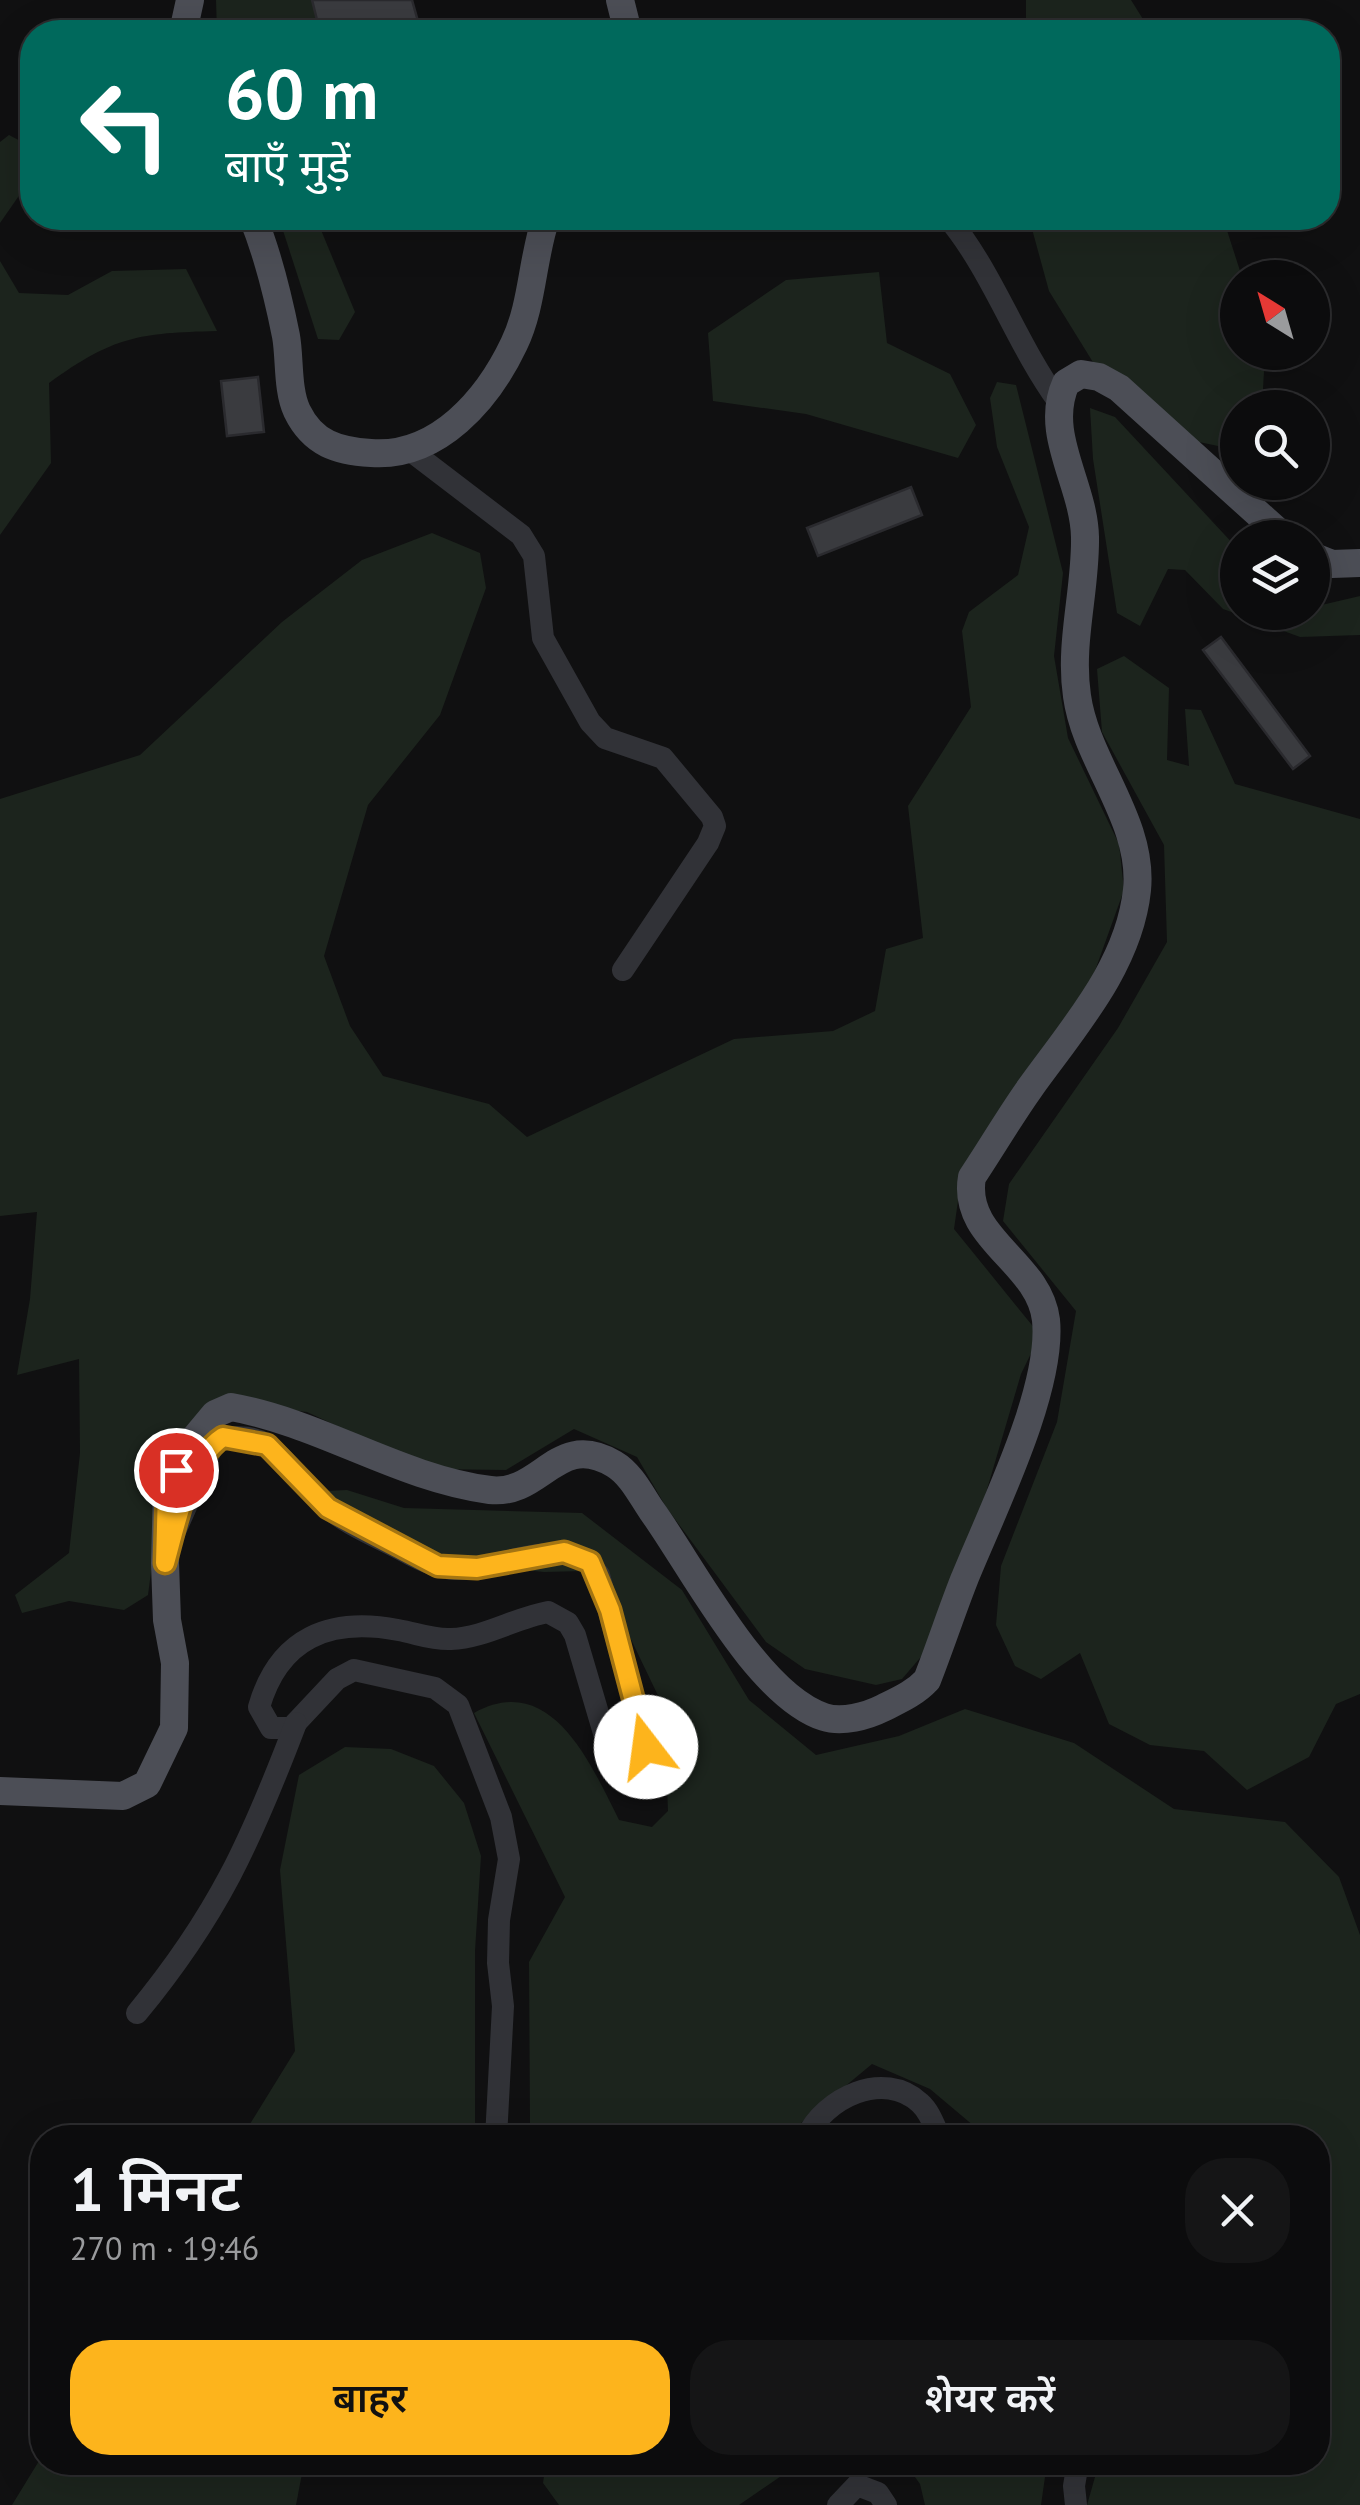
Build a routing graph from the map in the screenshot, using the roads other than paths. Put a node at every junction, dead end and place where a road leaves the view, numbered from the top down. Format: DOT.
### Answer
graph roads {
  1 [pos="256,230"];
  2 [pos="543,230"];
  3 [pos="958,230"];
  4 [pos="1058,401"];
  5 [pos="411,450"];
  6 [pos="1266,520"];
  7 [pos="1360,562"];
  8 [pos="1330,563"];
  9 [pos="623,970"];
  10 [pos="165,1563"];
  11 [pos="296,1723"];
  12 [pos="0,1791"];
  13 [pos="137,2014"];
  14 [pos="497,2125"];
  15 [pos="817,2125"];
  16 [pos="933,2125"];
  17 [pos="1076,2475"];
  18 [pos="838,2505"];
  19 [pos="886,2505"];
  20 [pos="1076,2505"];
  1 -- 5 [label="main road"];
  2 -- 5 [label="main road"];
  3 -- 4 [label="street"];
  4 -- 6 [label="main road"];
  4 -- 10 [label="main road"];
  5 -- 9 [label="street"];
  7 -- 8 [label="main road"];
  10 -- 11 [label="street"];
  10 -- 12 [label="main road"];
  11 -- 13 [label="street"];
  11 -- 14 [label="street"];
  15 -- 16 [label="street"];
  17 -- 20 [label="street"];
  18 -- 19 [label="street"];
}
